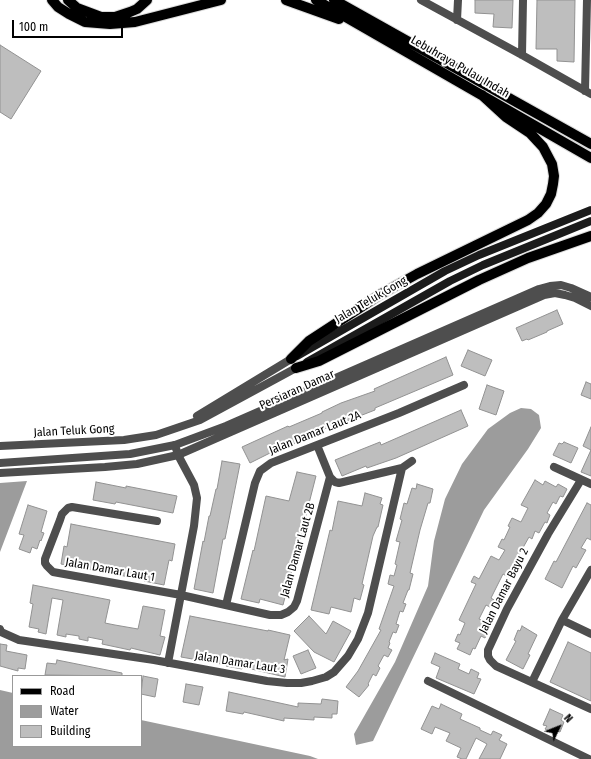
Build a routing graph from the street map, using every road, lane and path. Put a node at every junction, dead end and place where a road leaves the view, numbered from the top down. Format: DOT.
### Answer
graph roads {
  1 [pos="52,0"];
  2 [pos="68,0"];
  3 [pos="147,0"];
  4 [pos="221,0"];
  5 [pos="286,0"];
  6 [pos="316,0"];
  7 [pos="334,0"];
  8 [pos="421,0"];
  9 [pos="458,0"];
  10 [pos="523,0"];
  11 [pos="587,0"];
  12 [pos="457,20"];
  13 [pos="589,22"];
  14 [pos="374,33"];
  15 [pos="522,55"];
  16 [pos="588,93"];
  17 [pos="482,95"];
  18 [pos="591,144"];
  19 [pos="591,158"];
  20 [pos="591,210"];
  21 [pos="591,221"];
  22 [pos="591,236"];
  23 [pos="591,297"];
  24 [pos="591,306"];
  25 [pos="294,364"];
  26 [pos="464,385"];
  27 [pos="175,445"];
  28 [pos="317,445"];
  29 [pos="0,446"];
  30 [pos="178,454"];
  31 [pos="412,461"];
  32 [pos="0,463"];
  33 [pos="554,467"];
  34 [pos="402,468"];
  35 [pos="0,473"];
  36 [pos="330,477"];
  37 [pos="581,480"];
  38 [pos="591,484"];
  39 [pos="157,521"];
  40 [pos="591,570"];
  41 [pos="181,595"];
  42 [pos="226,605"];
  43 [pos="562,620"];
  44 [pos="0,629"];
  45 [pos="591,634"];
  46 [pos="168,663"];
  47 [pos="428,681"];
  48 [pos="532,682"];
  49 [pos="591,709"];
  50 [pos="589,759"];
  1 -- 4 [label="main road"];
  2 -- 3 [label="main road"];
  5 -- 14 [label="main road"];
  6 -- 14 [label="main road, Lebuhraya Pulau Indah"];
  7 -- 18 [label="main road, Lebuhraya Pulau Indah"];
  8 -- 12 [label="street"];
  9 -- 12 [label="street"];
  10 -- 15 [label="street"];
  11 -- 13 [label="street"];
  12 -- 15 [label="street"];
  13 -- 16 [label="street"];
  14 -- 17 [label="main road, Lebuhraya Pulau Indah"];
  15 -- 16 [label="street"];
  17 -- 19 [label="main road, Lebuhraya Pulau Indah"];
  17 -- 25 [label="main road"];
  20 -- 25 [label="main road, Jalan Teluk Gong"];
  21 -- 25 [label="main road, Jalan Teluk Gong"];
  22 -- 25 [label="main road"];
  23 -- 27 [label="street, Persiaran Damar"];
  24 -- 30 [label="street, Persiaran Damar"];
  25 -- 29 [label="street, Jalan Teluk Gong"];
  26 -- 28 [label="street, Jalan Damar Laut 2A"];
  27 -- 30 [label="street"];
  27 -- 32 [label="street, Persiaran Damar"];
  28 -- 36 [label="street"];
  28 -- 42 [label="street, Jalan Damar Laut 2A"];
  30 -- 35 [label="street, Persiaran Damar"];
  30 -- 41 [label="street"];
  31 -- 34 [label="street"];
  33 -- 37 [label="street"];
  34 -- 36 [label="street"];
  34 -- 46 [label="street, Jalan Damar Laut 3"];
  36 -- 42 [label="street, Jalan Damar Laut 2B"];
  37 -- 38 [label="street"];
  37 -- 48 [label="street, Jalan Damar Bayu 2"];
  39 -- 41 [label="street, Jalan Damar Laut 1"];
  40 -- 43 [label="street"];
  41 -- 42 [label="street, Jalan Damar Laut 2B"];
  41 -- 46 [label="street"];
  43 -- 45 [label="street"];
  43 -- 48 [label="street"];
  44 -- 46 [label="street, Jalan Damar Laut 3"];
  47 -- 50 [label="street"];
  48 -- 49 [label="street, Jalan Damar Bayu 2"];
}
